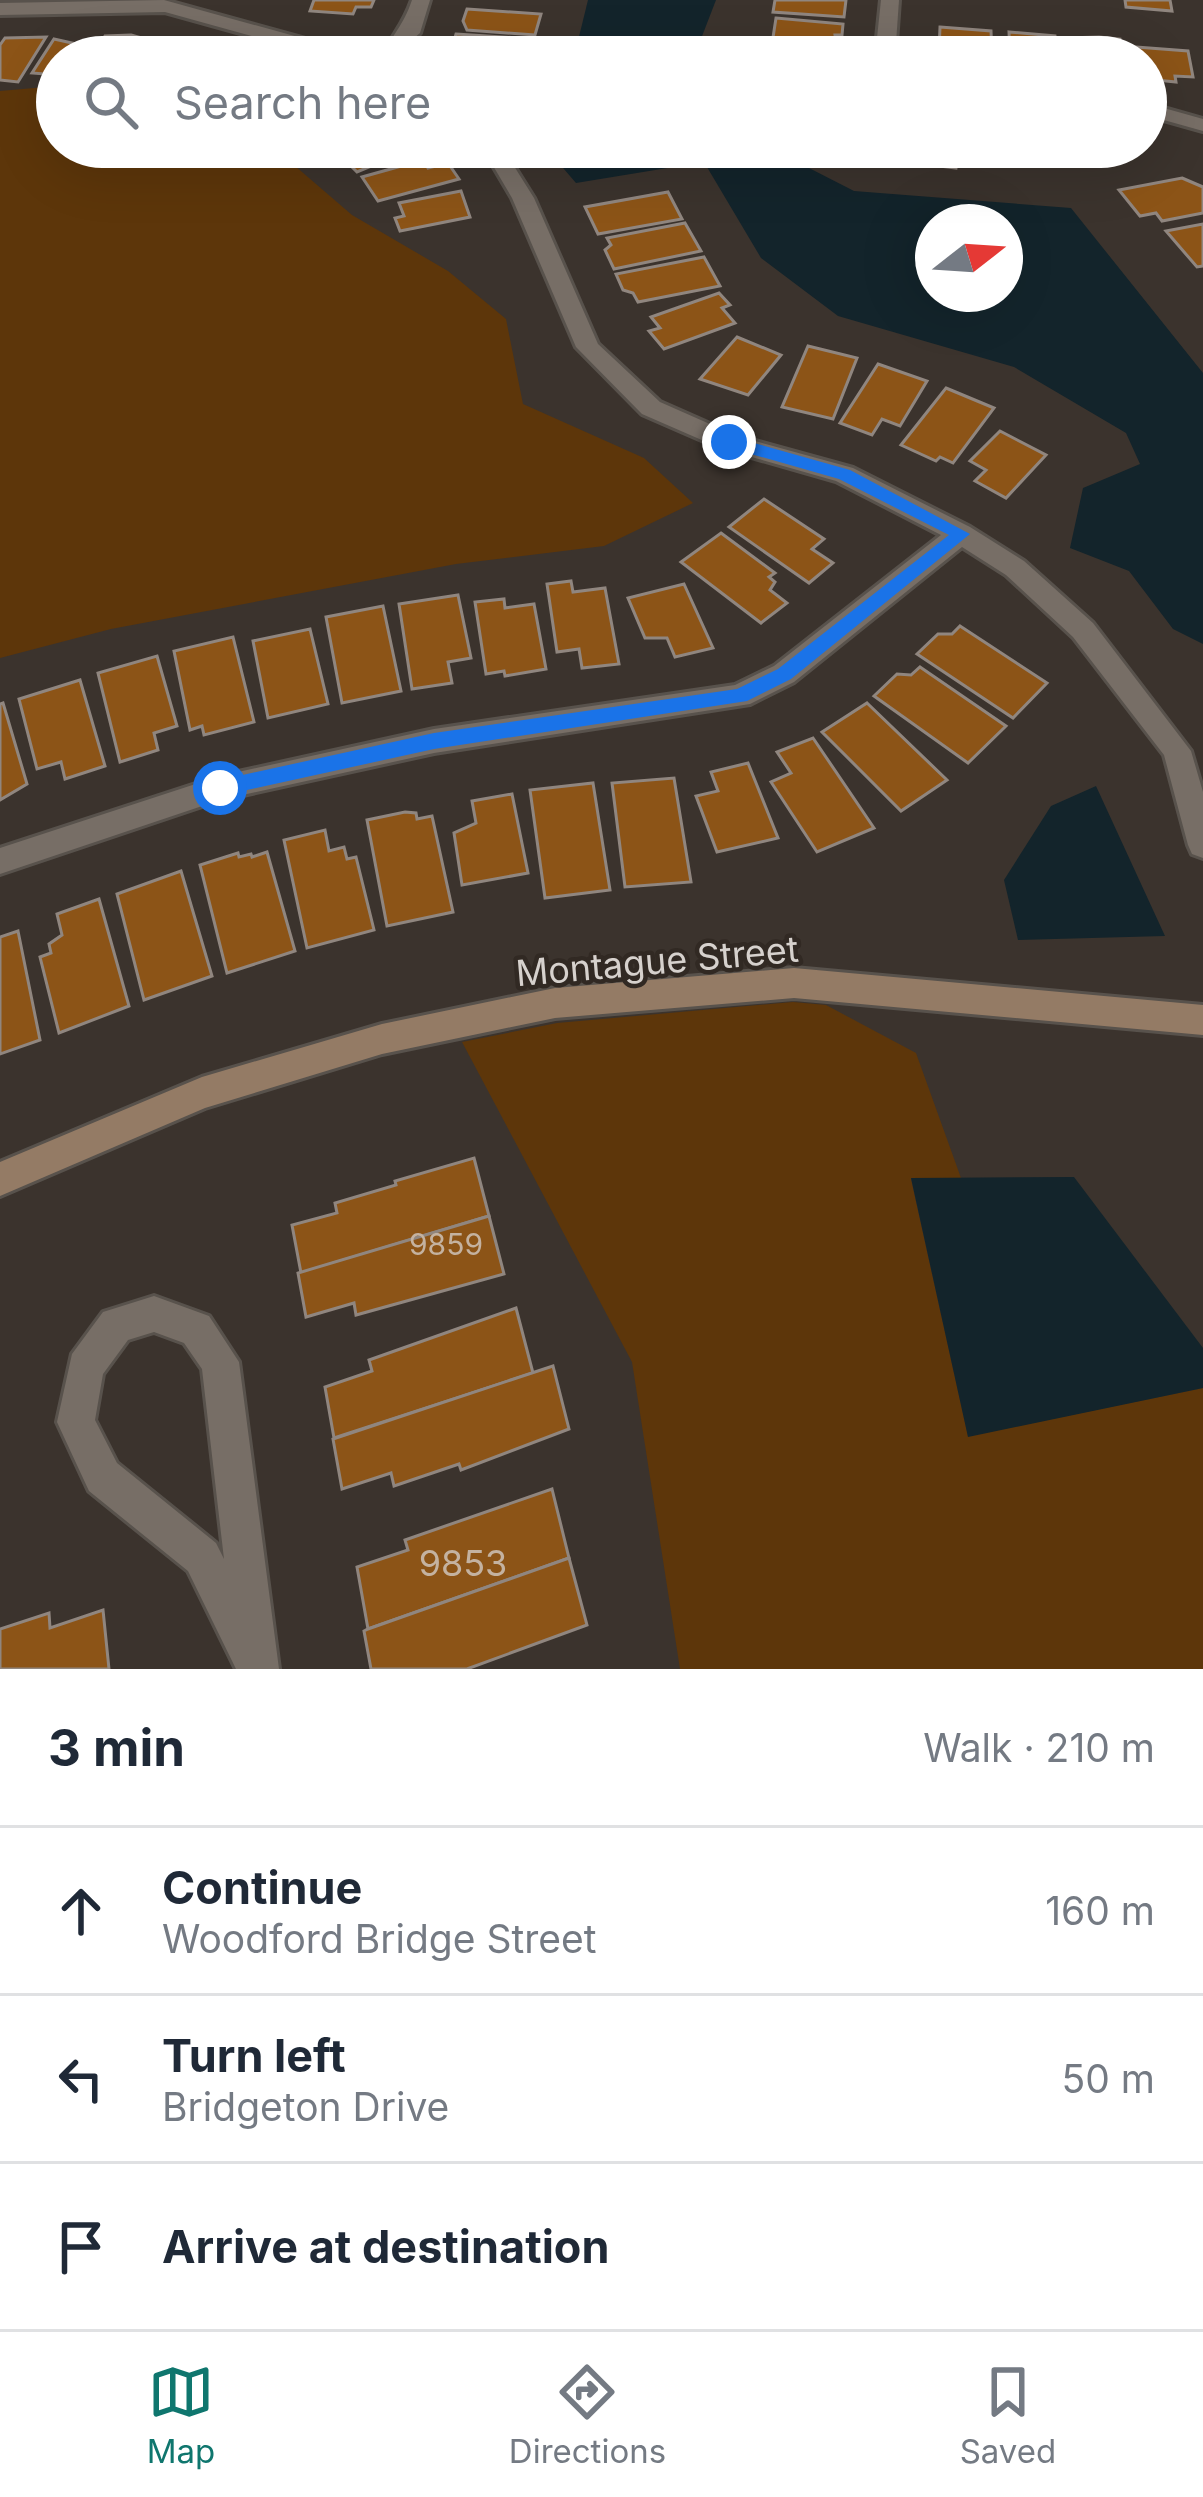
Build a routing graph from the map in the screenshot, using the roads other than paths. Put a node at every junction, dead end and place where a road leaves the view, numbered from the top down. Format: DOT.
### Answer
graph roads {
  1 [pos="143,0"];
  2 [pos="421,0"];
  3 [pos="890,0"];
  4 [pos="175,7"];
  5 [pos="1,9"];
  6 [pos="276,36"];
  7 [pos="407,36"];
  8 [pos="887,36"];
  9 [pos="1167,115"];
  10 [pos="1203,125"];
  11 [pos="505,168"];
  12 [pos="961,534"];
  13 [pos="1190,748"];
  14 [pos="1203,844"];
  15 [pos="0,861"];
  16 [pos="1203,1020"];
  17 [pos="0,1180"];
  18 [pos="258,1669"];
  1 -- 4 [label="street"];
  2 -- 7 [label="street"];
  3 -- 8 [label="street"];
  4 -- 5 [label="street"];
  4 -- 6 [label="street"];
  9 -- 10 [label="street"];
  11 -- 12 [label="street"];
  12 -- 13 [label="street"];
  12 -- 15 [label="street"];
  13 -- 14 [label="street"];
  16 -- 17 [label="street, Montague Street"];
  18 -- 18 [label="street"];
}
